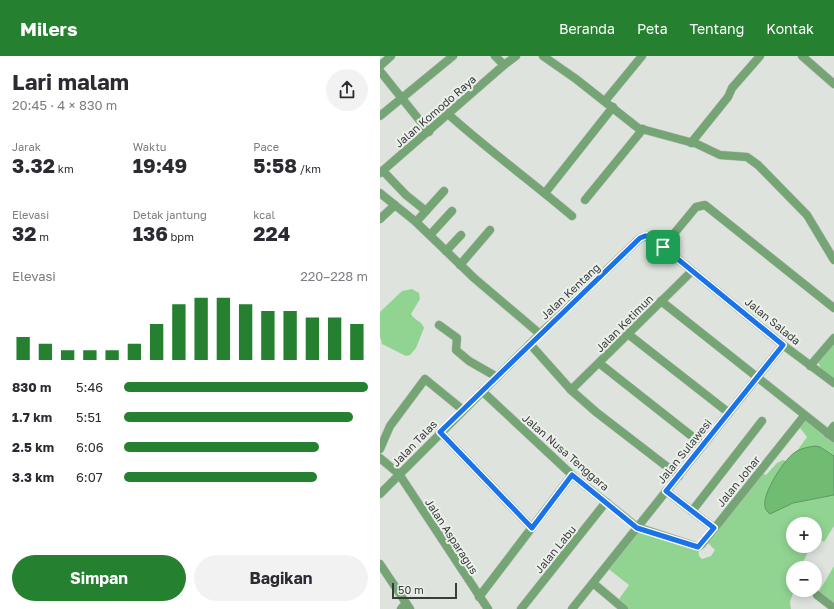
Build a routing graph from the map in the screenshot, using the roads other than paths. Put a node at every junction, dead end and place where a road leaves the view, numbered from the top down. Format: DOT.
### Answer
graph roads {
  1 [pos="391,56"];
  2 [pos="453,56"];
  3 [pos="495,56"];
  4 [pos="516,56"];
  5 [pos="543,56"];
  6 [pos="642,56"];
  7 [pos="760,56"];
  8 [pos="802,56"];
  9 [pos="504,65"];
  10 [pos="380,66"];
  11 [pos="380,71"];
  12 [pos="834,84"];
  13 [pos="402,98"];
  14 [pos="605,101"];
  15 [pos="613,107"];
  16 [pos="448,114"];
  17 [pos="380,116"];
  18 [pos="643,129"];
  19 [pos="429,132"];
  20 [pos="691,143"];
  21 [pos="381,172"];
  22 [pos="444,191"];
  23 [pos="380,193"];
  24 [pos="545,193"];
  25 [pos="585,200"];
  26 [pos="395,205"];
  27 [pos="426,211"];
  28 [pos="452,211"];
  29 [pos="572,216"];
  30 [pos="380,219"];
  31 [pos="416,222"];
  32 [pos="490,230"];
  33 [pos="461,235"];
  34 [pos="430,236"];
  35 [pos="640,238"];
  36 [pos="663,247"];
  37 [pos="446,251"];
  38 [pos="834,260"];
  39 [pos="460,265"];
  40 [pos="692,271"];
  41 [pos="661,301"];
  42 [pos="834,308"];
  43 [pos="439,325"];
  44 [pos="540,334"];
  45 [pos="628,334"];
  46 [pos="834,338"];
  47 [pos="530,344"];
  48 [pos="783,345"];
  49 [pos="599,363"];
  50 [pos="810,366"];
  51 [pos="497,377"];
  52 [pos="757,378"];
  53 [pos="834,383"];
  54 [pos="571,390"];
  55 [pos="482,391"];
  56 [pos="462,410"];
  57 [pos="729,413"];
  58 [pos="804,416"];
  59 [pos="762,421"];
  60 [pos="834,426"];
  61 [pos="440,432"];
  62 [pos="831,436"];
  63 [pos="703,445"];
  64 [pos="380,449"];
  65 [pos="380,458"];
  66 [pos="399,474"];
  67 [pos="572,475"];
  68 [pos="679,476"];
  69 [pos="666,491"];
  70 [pos="380,494"];
  71 [pos="606,502"];
  72 [pos="692,511"];
  73 [pos="532,528"];
  74 [pos="637,528"];
  75 [pos="714,528"];
  76 [pos="380,564"];
  77 [pos="593,583"];
  78 [pos="479,597"];
  79 [pos="820,597"];
  80 [pos="406,607"];
  81 [pos="834,608"];
  82 [pos="488,609"];
  83 [pos="520,609"];
  84 [pos="572,609"];
  85 [pos="624,609"];
  1 -- 10 [label="street"];
  2 -- 13 [label="street"];
  3 -- 9 [label="street"];
  4 -- 9 [label="street, Jalan Komodo Raya"];
  5 -- 14 [label="street"];
  6 -- 14 [label="street"];
  7 -- 20 [label="street"];
  8 -- 12 [label="street"];
  9 -- 16 [label="street, Jalan Komodo Raya"];
  11 -- 13 [label="street"];
  13 -- 17 [label="street"];
  13 -- 19 [label="street"];
  14 -- 15 [label="street"];
  15 -- 18 [label="street"];
  15 -- 24 [label="street"];
  16 -- 19 [label="street, Jalan Komodo Raya"];
  16 -- 24 [label="street"];
  18 -- 20 [label="street"];
  18 -- 25 [label="street"];
  19 -- 21 [label="street, Jalan Komodo Raya"];
  20 -- 38 [label="street"];
  21 -- 27 [label="street"];
  22 -- 27 [label="street"];
  23 -- 26 [label="street"];
  24 -- 29 [label="street"];
  26 -- 30 [label="street"];
  26 -- 31 [label="street"];
  27 -- 31 [label="street"];
  28 -- 34 [label="street"];
  31 -- 34 [label="street"];
  32 -- 39 [label="street"];
  33 -- 37 [label="street"];
  34 -- 37 [label="street"];
  35 -- 36 [label="street, Jalan Salada"];
  35 -- 44 [label="street, Jalan Kentang"];
  36 -- 40 [label="street, Jalan Salada"];
  36 -- 42 [label="street"];
  37 -- 39 [label="street"];
  39 -- 44 [label="street"];
  40 -- 41 [label="street, Jalan Ketimun"];
  40 -- 48 [label="street, Jalan Salada"];
  41 -- 45 [label="street, Jalan Ketimun"];
  41 -- 52 [label="street"];
  43 -- 51 [label="street"];
  44 -- 47 [label="street, Jalan Kentang"];
  45 -- 49 [label="street, Jalan Ketimun"];
  45 -- 57 [label="street"];
  46 -- 50 [label="street"];
  47 -- 51 [label="street, Jalan Kentang"];
  47 -- 54 [label="street"];
  48 -- 50 [label="street, Jalan Salada"];
  48 -- 52 [label="street, Jalan Sulawesi"];
  49 -- 54 [label="street, Jalan Ketimun"];
  49 -- 63 [label="street"];
  50 -- 53 [label="street, Jalan Salada"];
  51 -- 55 [label="street, Jalan Kentang"];
  52 -- 57 [label="street, Jalan Sulawesi"];
  52 -- 58 [label="street"];
  54 -- 68 [label="street"];
  55 -- 56 [label="street, Jalan Talas"];
  55 -- 67 [label="street, Jalan Nusa Tenggara"];
  56 -- 61 [label="street, Jalan Talas"];
  56 -- 64 [label="street"];
  57 -- 63 [label="street, Jalan Sulawesi"];
  58 -- 62 [label="street"];
  58 -- 75 [label="street, Jalan Johar"];
  59 -- 72 [label="street"];
  60 -- 62 [label="street"];
  61 -- 66 [label="street, Jalan Talas"];
  61 -- 73 [label="street"];
  63 -- 68 [label="street, Jalan Sulawesi"];
  65 -- 66 [label="street, Jalan Asparagus"];
  66 -- 70 [label="street, Jalan Talas"];
  66 -- 78 [label="street, Jalan Asparagus"];
  67 -- 71 [label="street, Jalan Nusa Tenggara"];
  67 -- 73 [label="street"];
  68 -- 69 [label="street, Jalan Sulawesi"];
  69 -- 72 [label="street"];
  69 -- 74 [label="street, Jalan Sulawesi"];
  71 -- 74 [label="street, Jalan Nusa Tenggara"];
  71 -- 83 [label="street, Jalan Labu"];
  72 -- 75 [label="street"];
  73 -- 78 [label="street"];
  74 -- 75 [label="street, Jalan Johar"];
  74 -- 77 [label="street, Jalan Sulawesi"];
  76 -- 80 [label="street"];
  77 -- 84 [label="street, Jalan Sulawesi"];
  77 -- 85 [label="street"];
  78 -- 82 [label="street, Jalan Asparagus"];
  79 -- 81 [label="street"];
}
